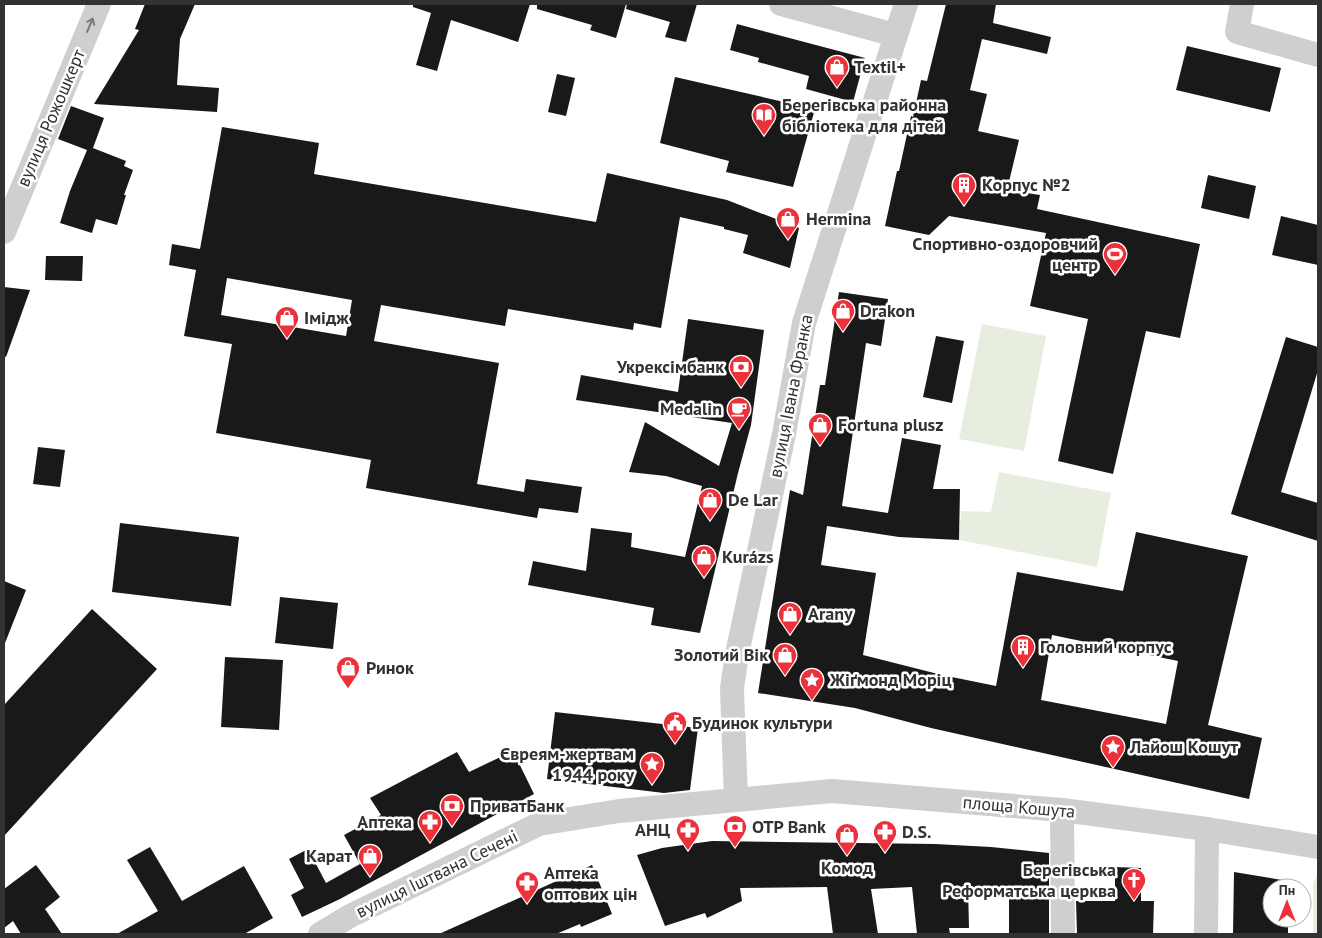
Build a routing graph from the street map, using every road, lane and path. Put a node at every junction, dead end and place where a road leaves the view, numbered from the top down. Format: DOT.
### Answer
graph roads {
  1 [pos="99,4"];
  2 [pos="782,4"];
  3 [pos="906,4"];
  4 [pos="1242,4"];
  5 [pos="895,35"];
  6 [pos="1318,55"];
  7 [pos="4,232"];
  8 [pos="736,800"];
  9 [pos="1062,810"];
  10 [pos="1207,829"];
  11 [pos="1310,845"];
  12 [pos="320,934"];
  13 [pos="1064,934"];
  14 [pos="1206,934"];
  7 -- 1 [label="street, вулиця Рожошкерт, one-way"];
  2 -- 5 [label="street"];
  3 -- 5 [label="street, вулиця Івана Франка"];
  4 -- 6 [label="street"];
  5 -- 8 [label="street, вулиця Івана Франка"];
  8 -- 9 [label="street, площа Кошута"];
  8 -- 12 [label="street, вулиця Іштвана Сечені"];
  9 -- 10 [label="street, площа Кошута"];
  9 -- 13 [label="street"];
  10 -- 11 [label="street, площа Кошута"];
  10 -- 14 [label="street"];
}
